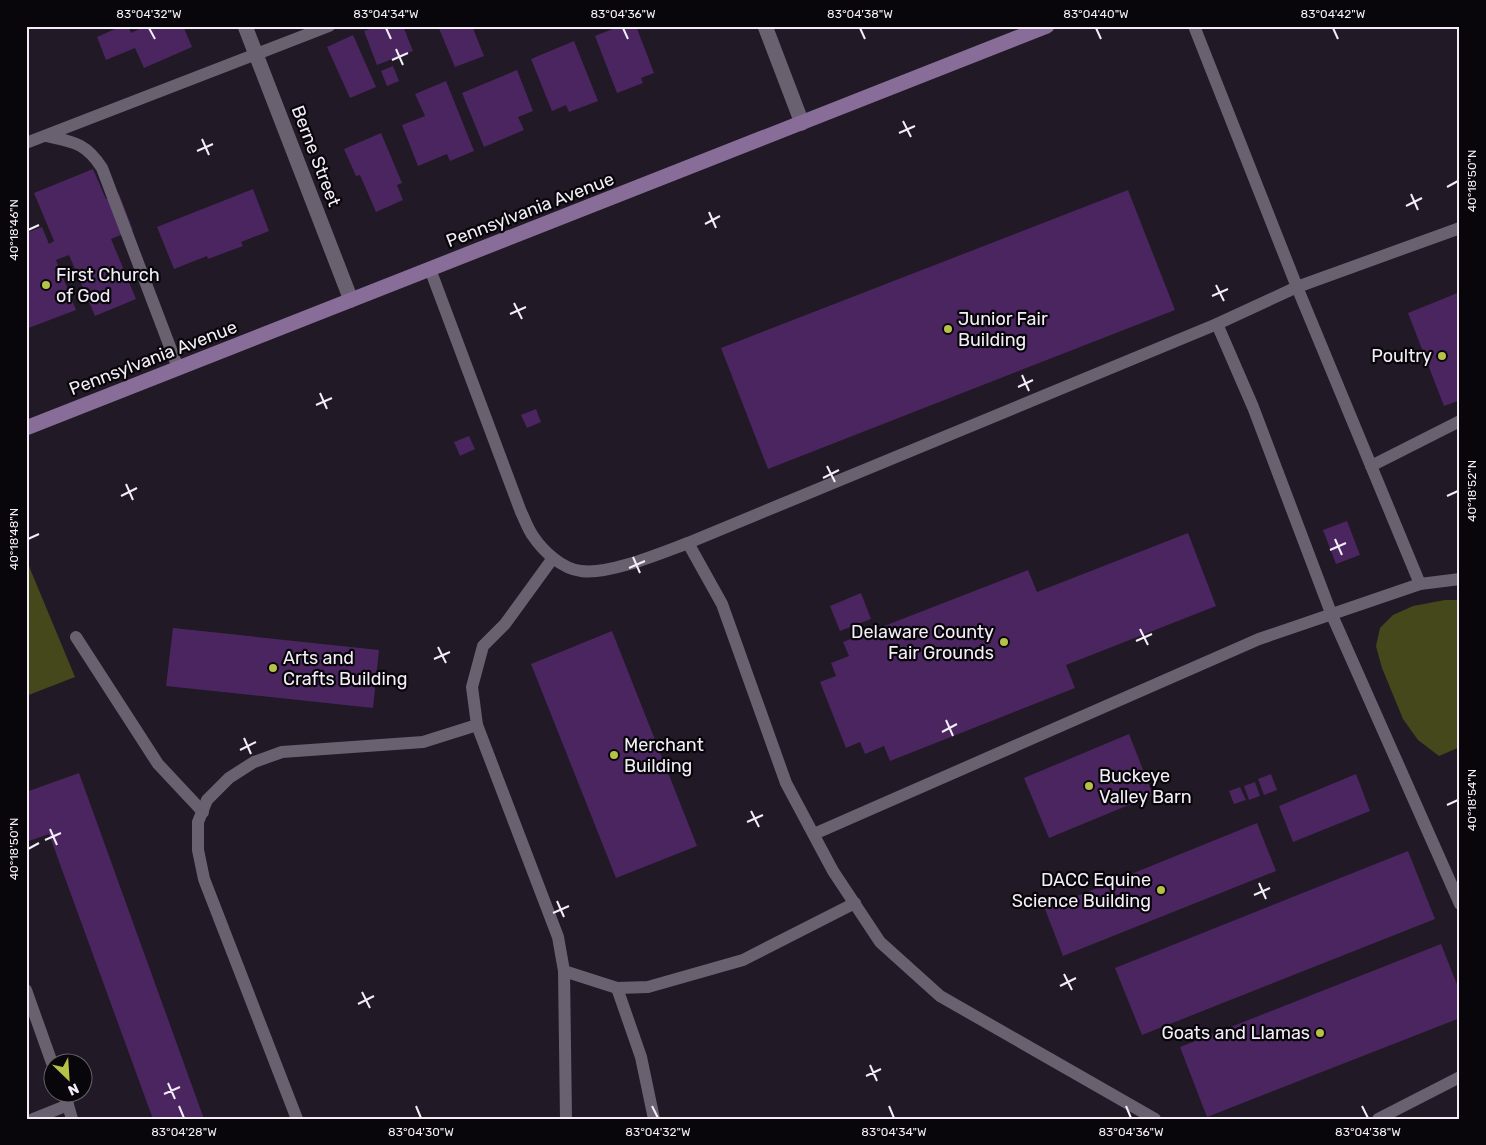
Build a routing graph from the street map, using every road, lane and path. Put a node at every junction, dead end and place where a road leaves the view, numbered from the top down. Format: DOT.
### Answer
graph roads {
  1 [pos="245,26"];
  2 [pos="329,26"];
  3 [pos="765,26"];
  4 [pos="1047,26"];
  5 [pos="1194,26"];
  6 [pos="256,54"];
  7 [pos="802,123"];
  8 [pos="46,136"];
  9 [pos="26,144"];
  10 [pos="1460,228"];
  11 [pos="430,269"];
  12 [pos="1297,288"];
  13 [pos="351,300"];
  14 [pos="1218,324"];
  15 [pos="178,368"];
  16 [pos="1460,422"];
  17 [pos="26,428"];
  18 [pos="1371,466"];
  19 [pos="688,543"];
  20 [pos="553,558"];
  21 [pos="1460,579"];
  22 [pos="1420,584"];
  23 [pos="1331,613"];
  24 [pos="76,637"];
  25 [pos="477,726"];
  26 [pos="202,812"];
  27 [pos="814,834"];
  28 [pos="1459,900"];
  29 [pos="854,903"];
  30 [pos="564,971"];
  31 [pos="617,988"];
  32 [pos="26,990"];
  33 [pos="48,1052"];
  34 [pos="1460,1077"];
  35 [pos="67,1102"];
  36 [pos="68,1105"];
  37 [pos="33,1119"];
  38 [pos="72,1119"];
  39 [pos="297,1119"];
  40 [pos="566,1119"];
  41 [pos="654,1119"];
  42 [pos="1155,1119"];
  43 [pos="1378,1119"];
  1 -- 6 [label="street, Berne Street"];
  2 -- 6 [label="lane"];
  3 -- 7 [label="street"];
  4 -- 7 [label="street, Pennsylvania Avenue"];
  5 -- 12 [label="lane"];
  6 -- 8 [label="lane"];
  6 -- 13 [label="street, Berne Street"];
  7 -- 11 [label="street, Pennsylvania Avenue"];
  8 -- 9 [label="lane"];
  8 -- 15 [label="lane"];
  10 -- 12 [label="lane"];
  11 -- 13 [label="street, Pennsylvania Avenue"];
  11 -- 20 [label="lane"];
  12 -- 14 [label="lane"];
  12 -- 18 [label="lane"];
  13 -- 15 [label="street, Pennsylvania Avenue"];
  14 -- 19 [label="lane"];
  14 -- 23 [label="lane"];
  15 -- 17 [label="street, Pennsylvania Avenue"];
  16 -- 18 [label="lane"];
  18 -- 22 [label="lane"];
  19 -- 20 [label="lane"];
  19 -- 27 [label="lane"];
  20 -- 25 [label="lane"];
  21 -- 22 [label="lane"];
  22 -- 23 [label="lane"];
  23 -- 27 [label="lane"];
  23 -- 28 [label="lane"];
  24 -- 26 [label="lane"];
  25 -- 26 [label="lane"];
  25 -- 30 [label="lane"];
  26 -- 39 [label="lane"];
  27 -- 29 [label="lane"];
  29 -- 31 [label="lane"];
  29 -- 42 [label="lane"];
  30 -- 31 [label="lane"];
  30 -- 40 [label="lane"];
  31 -- 41 [label="lane"];
  32 -- 33 [label="lane"];
  34 -- 43 [label="lane"];
  35 -- 36 [label="lane"];
  36 -- 37 [label="lane"];
  36 -- 38 [label="lane"];
}
